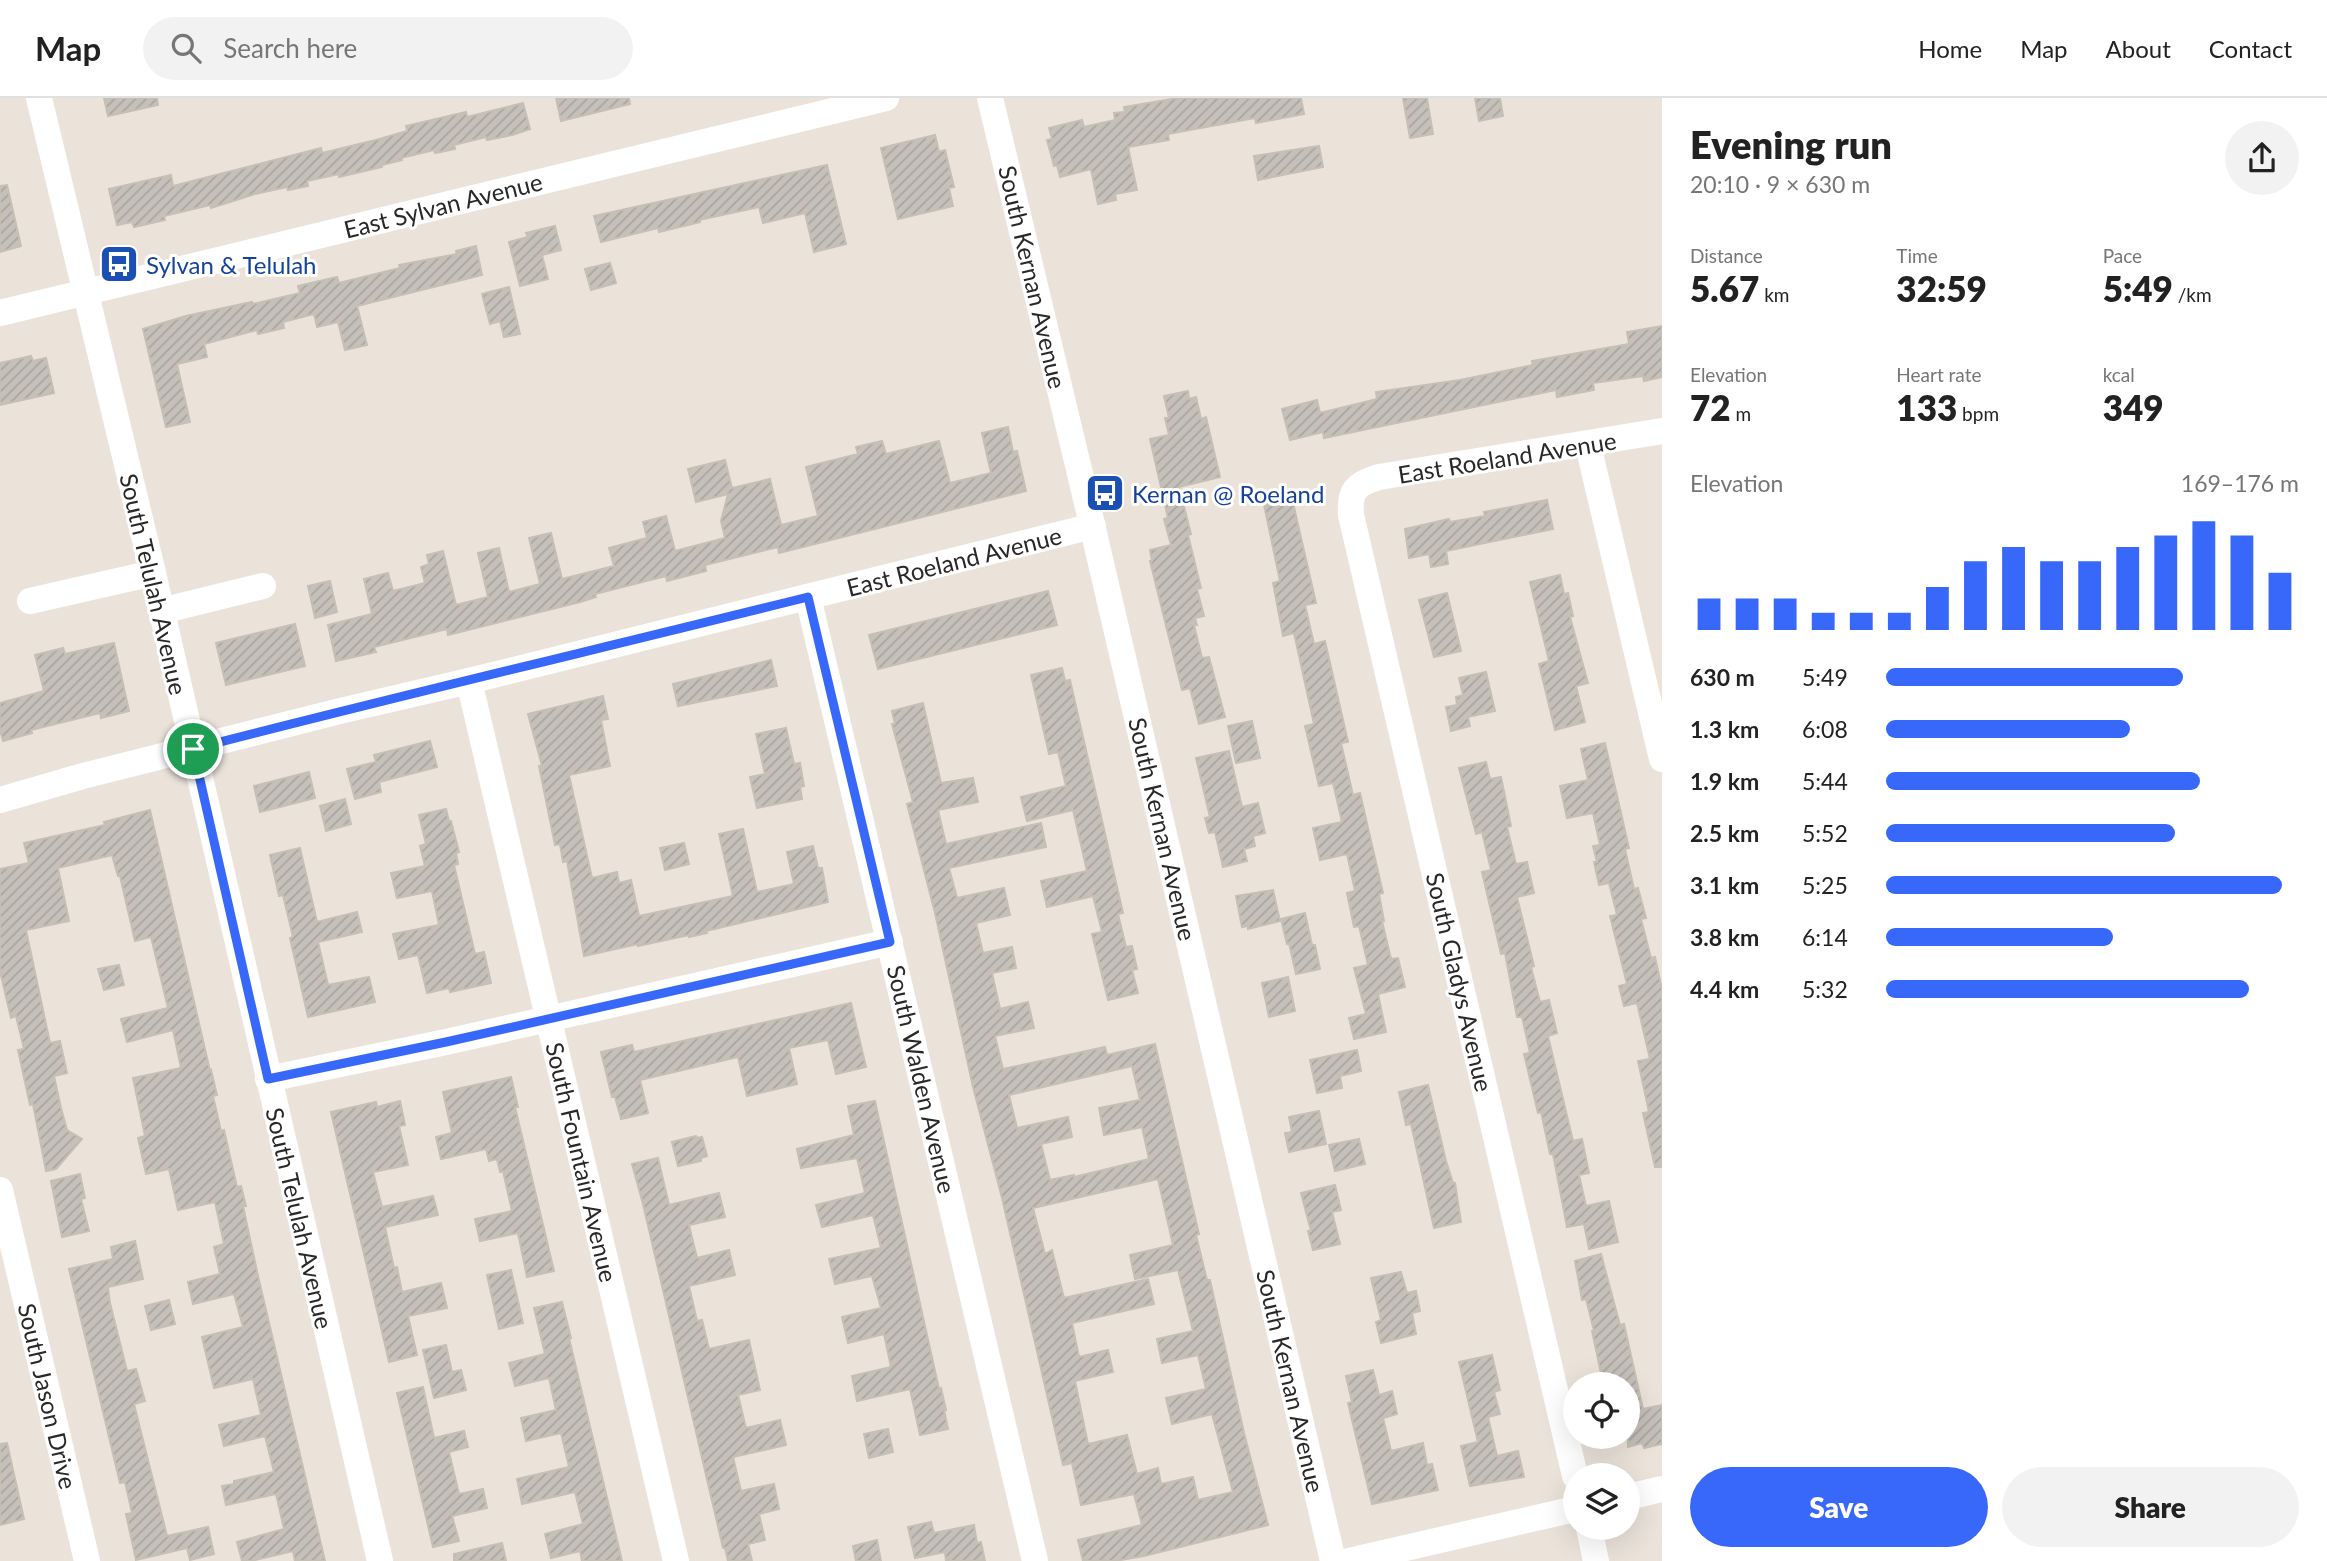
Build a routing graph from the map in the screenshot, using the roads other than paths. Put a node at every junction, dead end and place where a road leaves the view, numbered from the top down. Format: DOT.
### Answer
graph roads {
  1 [pos="39,98"];
  2 [pos="886,98"];
  3 [pos="990,98"];
  4 [pos="85,291"];
  5 [pos="0,313"];
  6 [pos="1662,431"];
  7 [pos="1588,445"];
  8 [pos="1356,489"];
  9 [pos="1093,526"];
  10 [pos="153,573"];
  11 [pos="263,586"];
  12 [pos="808,597"];
  13 [pos="30,601"];
  14 [pos="161,611"];
  15 [pos="469,681"];
  16 [pos="193,749"];
  17 [pos="1662,759"];
  18 [pos="0,800"];
  19 [pos="890,942"];
  20 [pos="547,1019"];
  21 [pos="268,1079"];
  22 [pos="0,1190"];
  23 [pos="1572,1463"];
  24 [pos="1662,1489"];
  25 [pos="1640,1494"];
  26 [pos="1563,1511"];
  27 [pos="1591,1540"];
  28 [pos="86,1561"];
  29 [pos="380,1561"];
  30 [pos="676,1561"];
  31 [pos="1035,1561"];
  32 [pos="1333,1561"];
  33 [pos="1349,1561"];
  34 [pos="1596,1561"];
  1 -- 4 [label="street, South Telulah Avenue"];
  2 -- 4 [label="street, East Sylvan Avenue"];
  3 -- 9 [label="street, South Kernan Avenue"];
  4 -- 5 [label="street, East Sylvan Avenue"];
  4 -- 10 [label="street, South Telulah Avenue"];
  6 -- 7 [label="street, East Roeland Avenue"];
  7 -- 8 [label="street, East Roeland Avenue"];
  7 -- 17 [label="street"];
  8 -- 23 [label="street, South Gladys Avenue"];
  9 -- 12 [label="street, East Roeland Avenue"];
  9 -- 32 [label="street, South Kernan Avenue"];
  10 -- 13 [label="street"];
  10 -- 14 [label="street, South Telulah Avenue"];
  11 -- 14 [label="street"];
  12 -- 15 [label="street, East Roeland Avenue"];
  12 -- 19 [label="street, South Walden Avenue"];
  14 -- 16 [label="street, South Telulah Avenue"];
  15 -- 16 [label="street, East Roeland Avenue"];
  15 -- 20 [label="street, South Fountain Avenue"];
  16 -- 18 [label="street, East Roeland Avenue"];
  16 -- 21 [label="street, South Telulah Avenue"];
  19 -- 20 [label="street"];
  19 -- 31 [label="street, South Walden Avenue"];
  20 -- 21 [label="street"];
  20 -- 30 [label="street, South Fountain Avenue"];
  21 -- 29 [label="street, South Telulah Avenue"];
  22 -- 28 [label="street, South Jason Drive"];
  24 -- 25 [label="street"];
  26 -- 33 [label="street"];
  27 -- 34 [label="street"];
}
